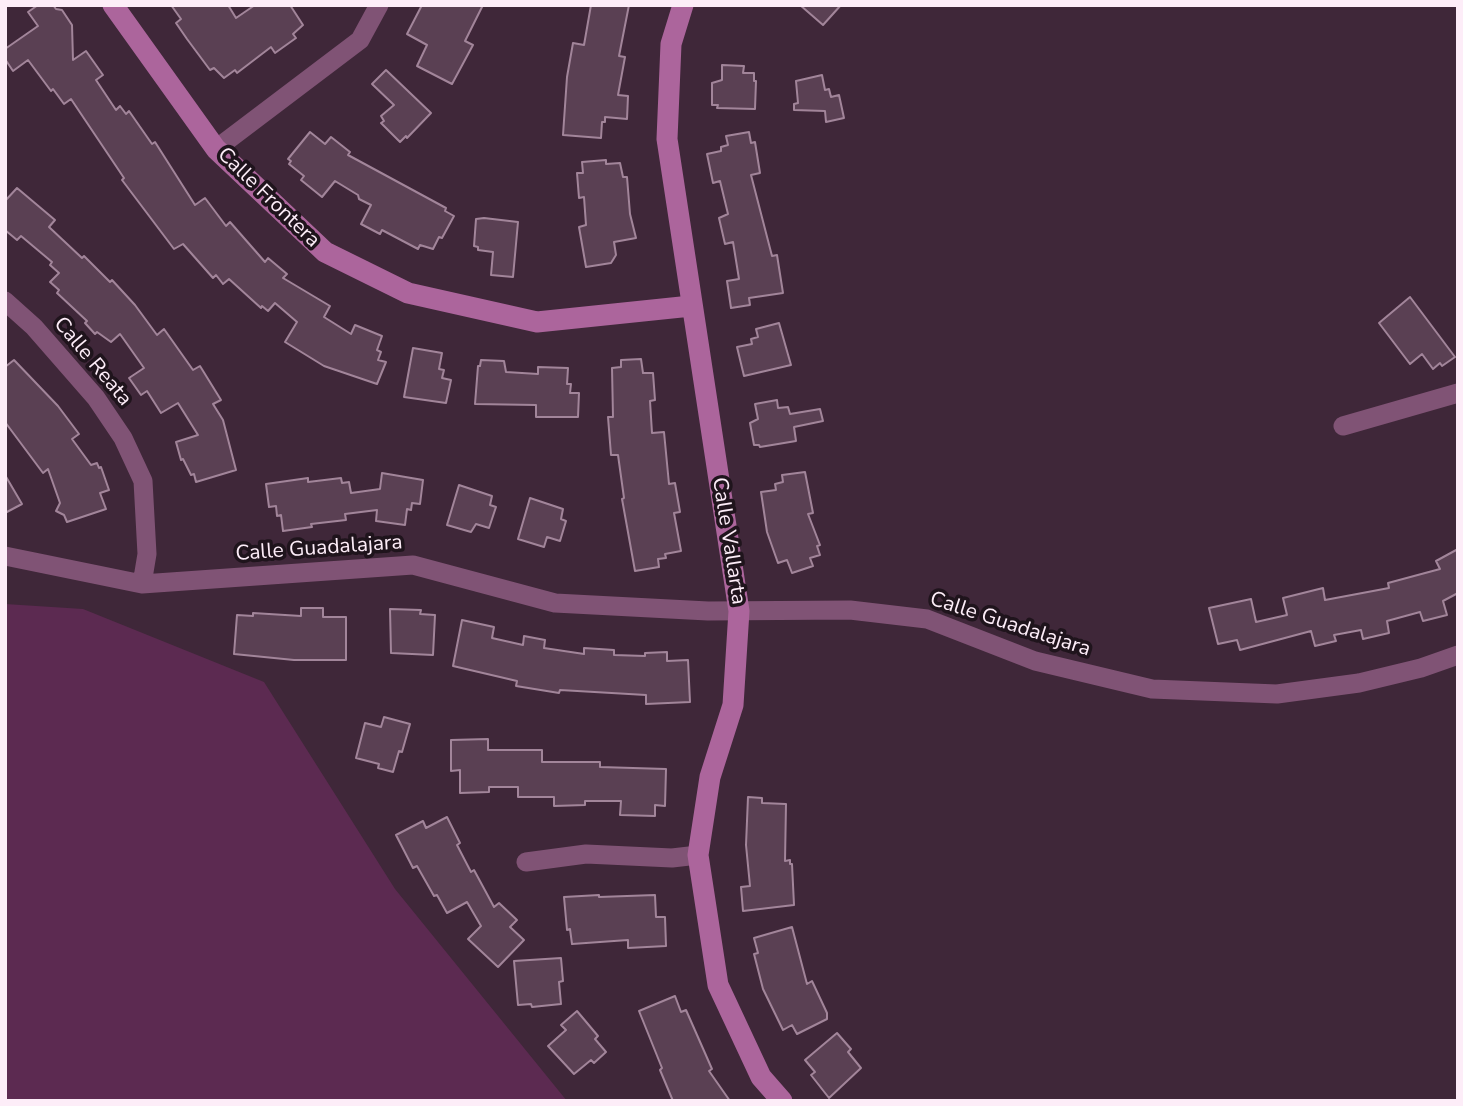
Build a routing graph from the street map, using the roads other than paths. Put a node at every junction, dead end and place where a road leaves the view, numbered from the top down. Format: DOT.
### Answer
graph roads {
  1 [pos="113,5"];
  2 [pos="379,5"];
  3 [pos="683,5"];
  4 [pos="216,149"];
  5 [pos="5,301"];
  6 [pos="691,306"];
  7 [pos="1458,393"];
  8 [pos="1343,426"];
  9 [pos="5,556"];
  10 [pos="142,584"];
  11 [pos="739,611"];
  12 [pos="1458,655"];
  13 [pos="698,855"];
  14 [pos="526,862"];
  15 [pos="782,1101"];
  1 -- 4 [label="street, Calle Frontera"];
  2 -- 4 [label="street"];
  3 -- 6 [label="street, Calle Vallarta"];
  4 -- 6 [label="street, Calle Frontera"];
  5 -- 10 [label="street, Calle Reata"];
  6 -- 11 [label="street, Calle Vallarta"];
  7 -- 8 [label="street"];
  9 -- 10 [label="street, Calle Guadalajara"];
  10 -- 11 [label="street, Calle Guadalajara"];
  11 -- 12 [label="street, Calle Guadalajara"];
  11 -- 13 [label="street, Calle Vallarta"];
  13 -- 14 [label="street"];
  13 -- 15 [label="street, Calle Vallarta"];
}
